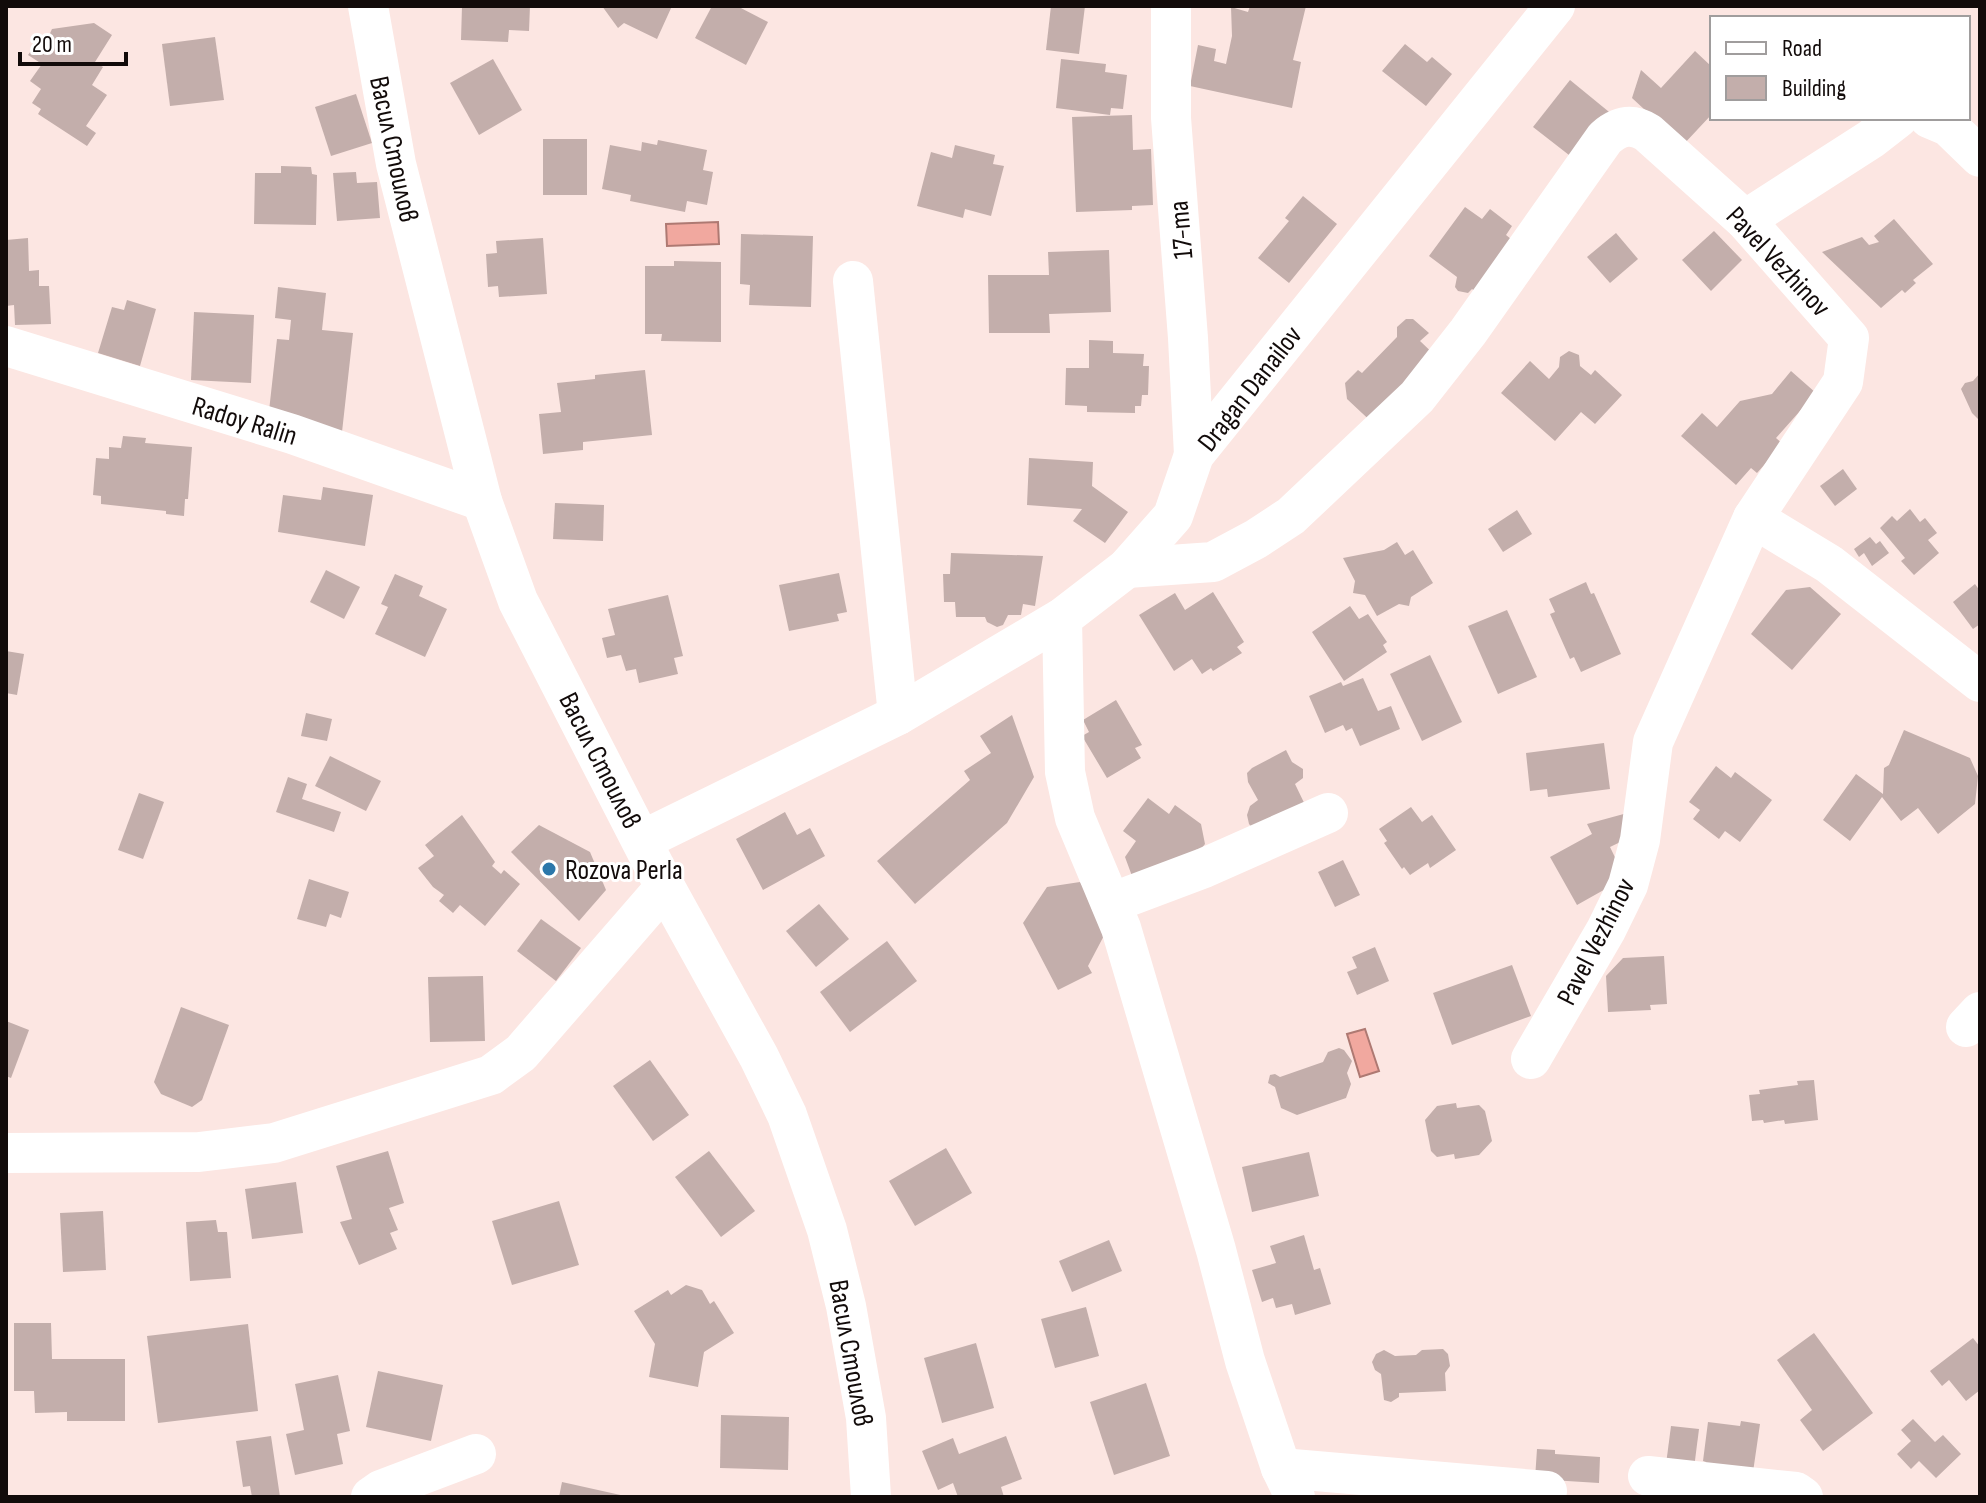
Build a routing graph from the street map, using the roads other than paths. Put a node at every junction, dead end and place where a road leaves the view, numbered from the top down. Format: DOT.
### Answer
graph roads {
  1 [pos="368,6"];
  2 [pos="1171,6"];
  3 [pos="1555,6"];
  4 [pos="1895,120"];
  5 [pos="1934,120"];
  6 [pos="1980,157"];
  7 [pos="1745,220"];
  8 [pos="853,281"];
  9 [pos="6,346"];
  10 [pos="1194,455"];
  11 [pos="482,501"];
  12 [pos="1753,518"];
  13 [pos="1127,568"];
  14 [pos="1062,618"];
  15 [pos="1980,682"];
  16 [pos="898,715"];
  17 [pos="1328,813"];
  18 [pos="643,840"];
  19 [pos="665,887"];
  20 [pos="1111,903"];
  21 [pos="1531,1059"];
  22 [pos="6,1153"];
  23 [pos="476,1454"];
  24 [pos="1648,1476"];
  25 [pos="1288,1482"];
  26 [pos="1547,1491"];
  27 [pos="371,1497"];
  28 [pos="871,1497"];
  29 [pos="1803,1497"];
  1 -- 11 [label="street, Васил Стоилов"];
  2 -- 10 [label="street, 17-та"];
  3 -- 10 [label="street, Dragan Danailov"];
  4 -- 7 [label="street"];
  5 -- 6 [label="street"];
  7 -- 12 [label="street, Pavel Vezhinov"];
  7 -- 13 [label="street, Pavel Vezhinov"];
  8 -- 16 [label="street"];
  9 -- 11 [label="street, Radoy Ralin"];
  10 -- 13 [label="street, Dragan Danailov"];
  11 -- 18 [label="street, Васил Стоилов"];
  12 -- 15 [label="street"];
  12 -- 21 [label="street, Pavel Vezhinov"];
  13 -- 14 [label="street, Dragan Danailov"];
  14 -- 16 [label="street, Dragan Danailov"];
  14 -- 20 [label="street"];
  16 -- 18 [label="street, Dragan Danailov"];
  17 -- 20 [label="street"];
  18 -- 19 [label="street, Васил Стоилов"];
  19 -- 22 [label="street"];
  19 -- 28 [label="street, Васил Стоилов"];
  20 -- 25 [label="street"];
  23 -- 27 [label="street"];
  24 -- 29 [label="street"];
  25 -- 26 [label="street"];
}
